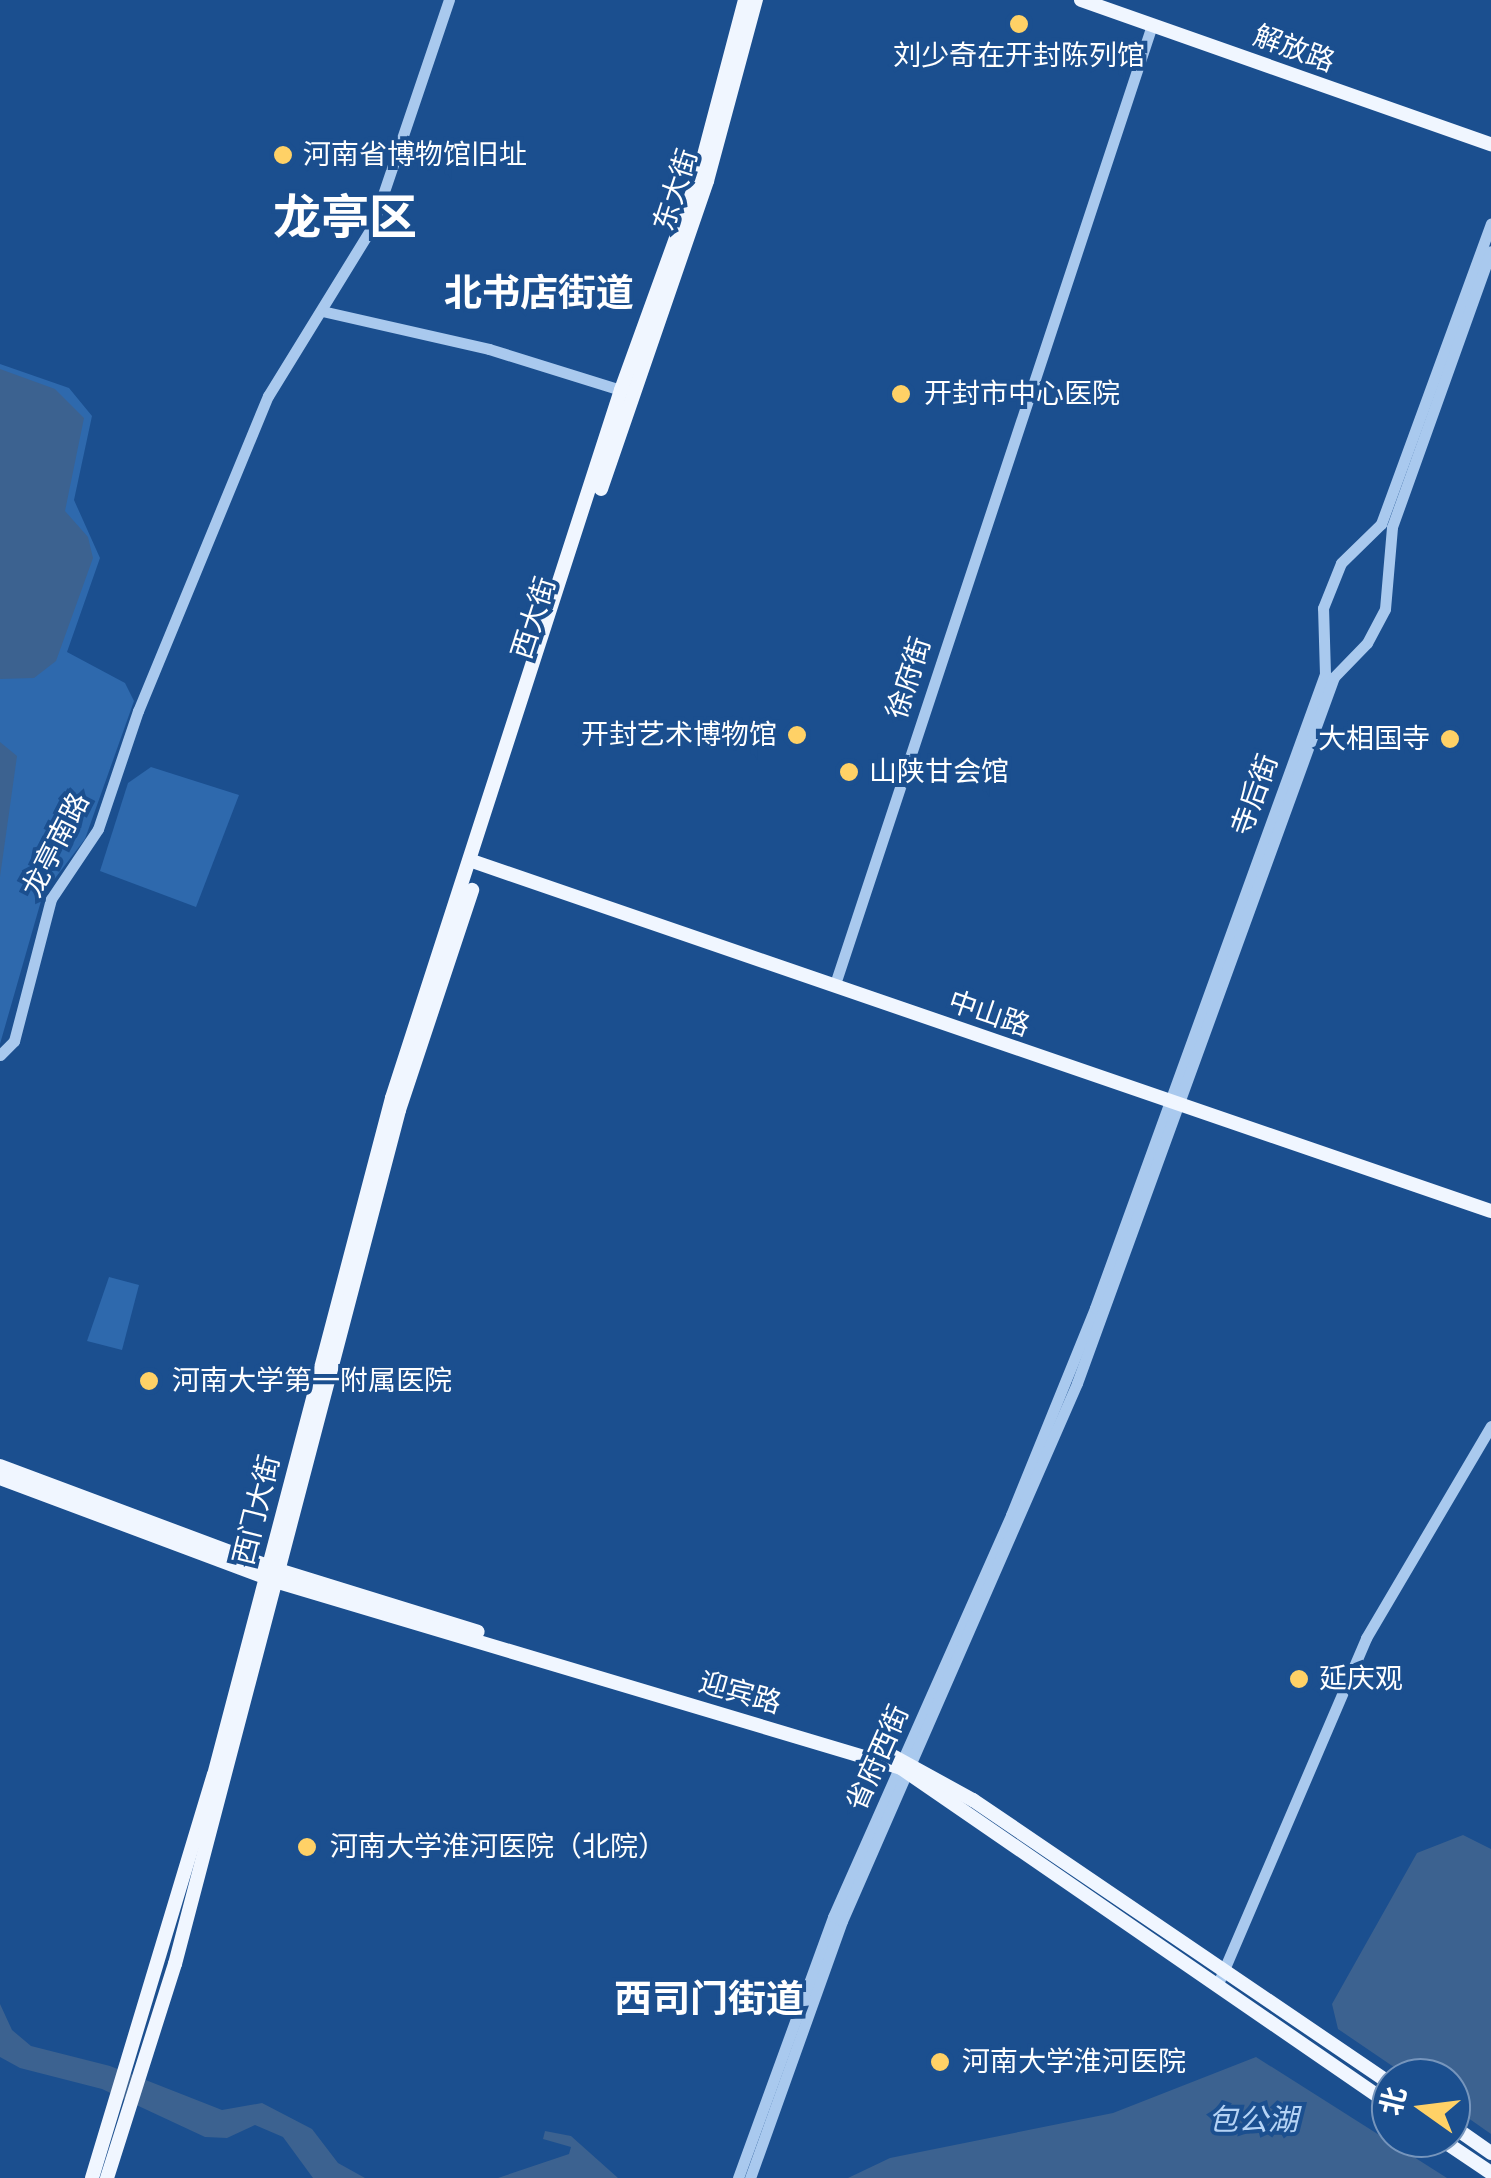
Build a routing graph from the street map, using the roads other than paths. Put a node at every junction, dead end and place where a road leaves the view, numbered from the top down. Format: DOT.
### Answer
graph roads {
  1 [pos="449,0"];
  2 [pos="745,0"];
  3 [pos="756,0"];
  4 [pos="1082,0"];
  5 [pos="1107,0"];
  6 [pos="1152,26"];
  7 [pos="1491,134"];
  8 [pos="1491,144"];
  9 [pos="1491,223"];
  10 [pos="1491,252"];
  11 [pos="322,312"];
  12 [pos="627,391"];
  13 [pos="478,859"];
  14 [pos="837,978"];
  15 [pos="0,1056"];
  16 [pos="1174,1101"];
  17 [pos="1491,1202"];
  18 [pos="1491,1211"];
  19 [pos="1491,1426"];
  20 [pos="0,1466"];
  21 [pos="0,1478"];
  22 [pos="272,1574"];
  23 [pos="908,1766"];
  24 [pos="1220,1980"];
  25 [pos="1371,2072"];
  26 [pos="1371,2090"];
  27 [pos="1469,2158"];
  28 [pos="749,2162"];
  29 [pos="106,2167"];
  30 [pos="1491,2173"];
  31 [pos="92,2178"];
  32 [pos="738,2178"];
  33 [pos="750,2178"];
  1 -- 11 [label="street, 龙亭南路"];
  2 -- 12 [label="main road, 东大街"];
  3 -- 12 [label="main road, 东大街"];
  4 -- 6 [label="main road, 解放路"];
  5 -- 7 [label="main road, 解放路"];
  6 -- 8 [label="main road, 解放路"];
  6 -- 14 [label="street, 徐府街"];
  9 -- 16 [label="street, 寺后街"];
  10 -- 16 [label="street, 寺后街"];
  11 -- 12 [label="street"];
  11 -- 15 [label="street, 龙亭南路"];
  12 -- 13 [label="main road, 西大街"];
  13 -- 14 [label="main road, 中山路"];
  13 -- 16 [label="main road, 中山路"];
  13 -- 22 [label="main road, 西门大街"];
  14 -- 16 [label="main road, 中山路"];
  16 -- 17 [label="main road, 中山路"];
  16 -- 18 [label="main road, 中山路"];
  16 -- 23 [label="street, 省府西街"];
  19 -- 24 [label="street"];
  20 -- 22 [label="main road, 迎宾路"];
  21 -- 22 [label="main road, 迎宾路"];
  22 -- 23 [label="main road, 迎宾路"];
  22 -- 29 [label="main road, 西门大街"];
  22 -- 29 [label="main road, 西门大街"];
  23 -- 24 [label="main road, 迎宾路"];
  23 -- 28 [label="street, 省府西街"];
  24 -- 25 [label="main road, 迎宾路"];
  24 -- 26 [label="main road, 迎宾路"];
  27 -- 30 [label="main road"];
  28 -- 32 [label="street"];
  28 -- 33 [label="street"];
  29 -- 31 [label="main road, 西门大街"];
}
